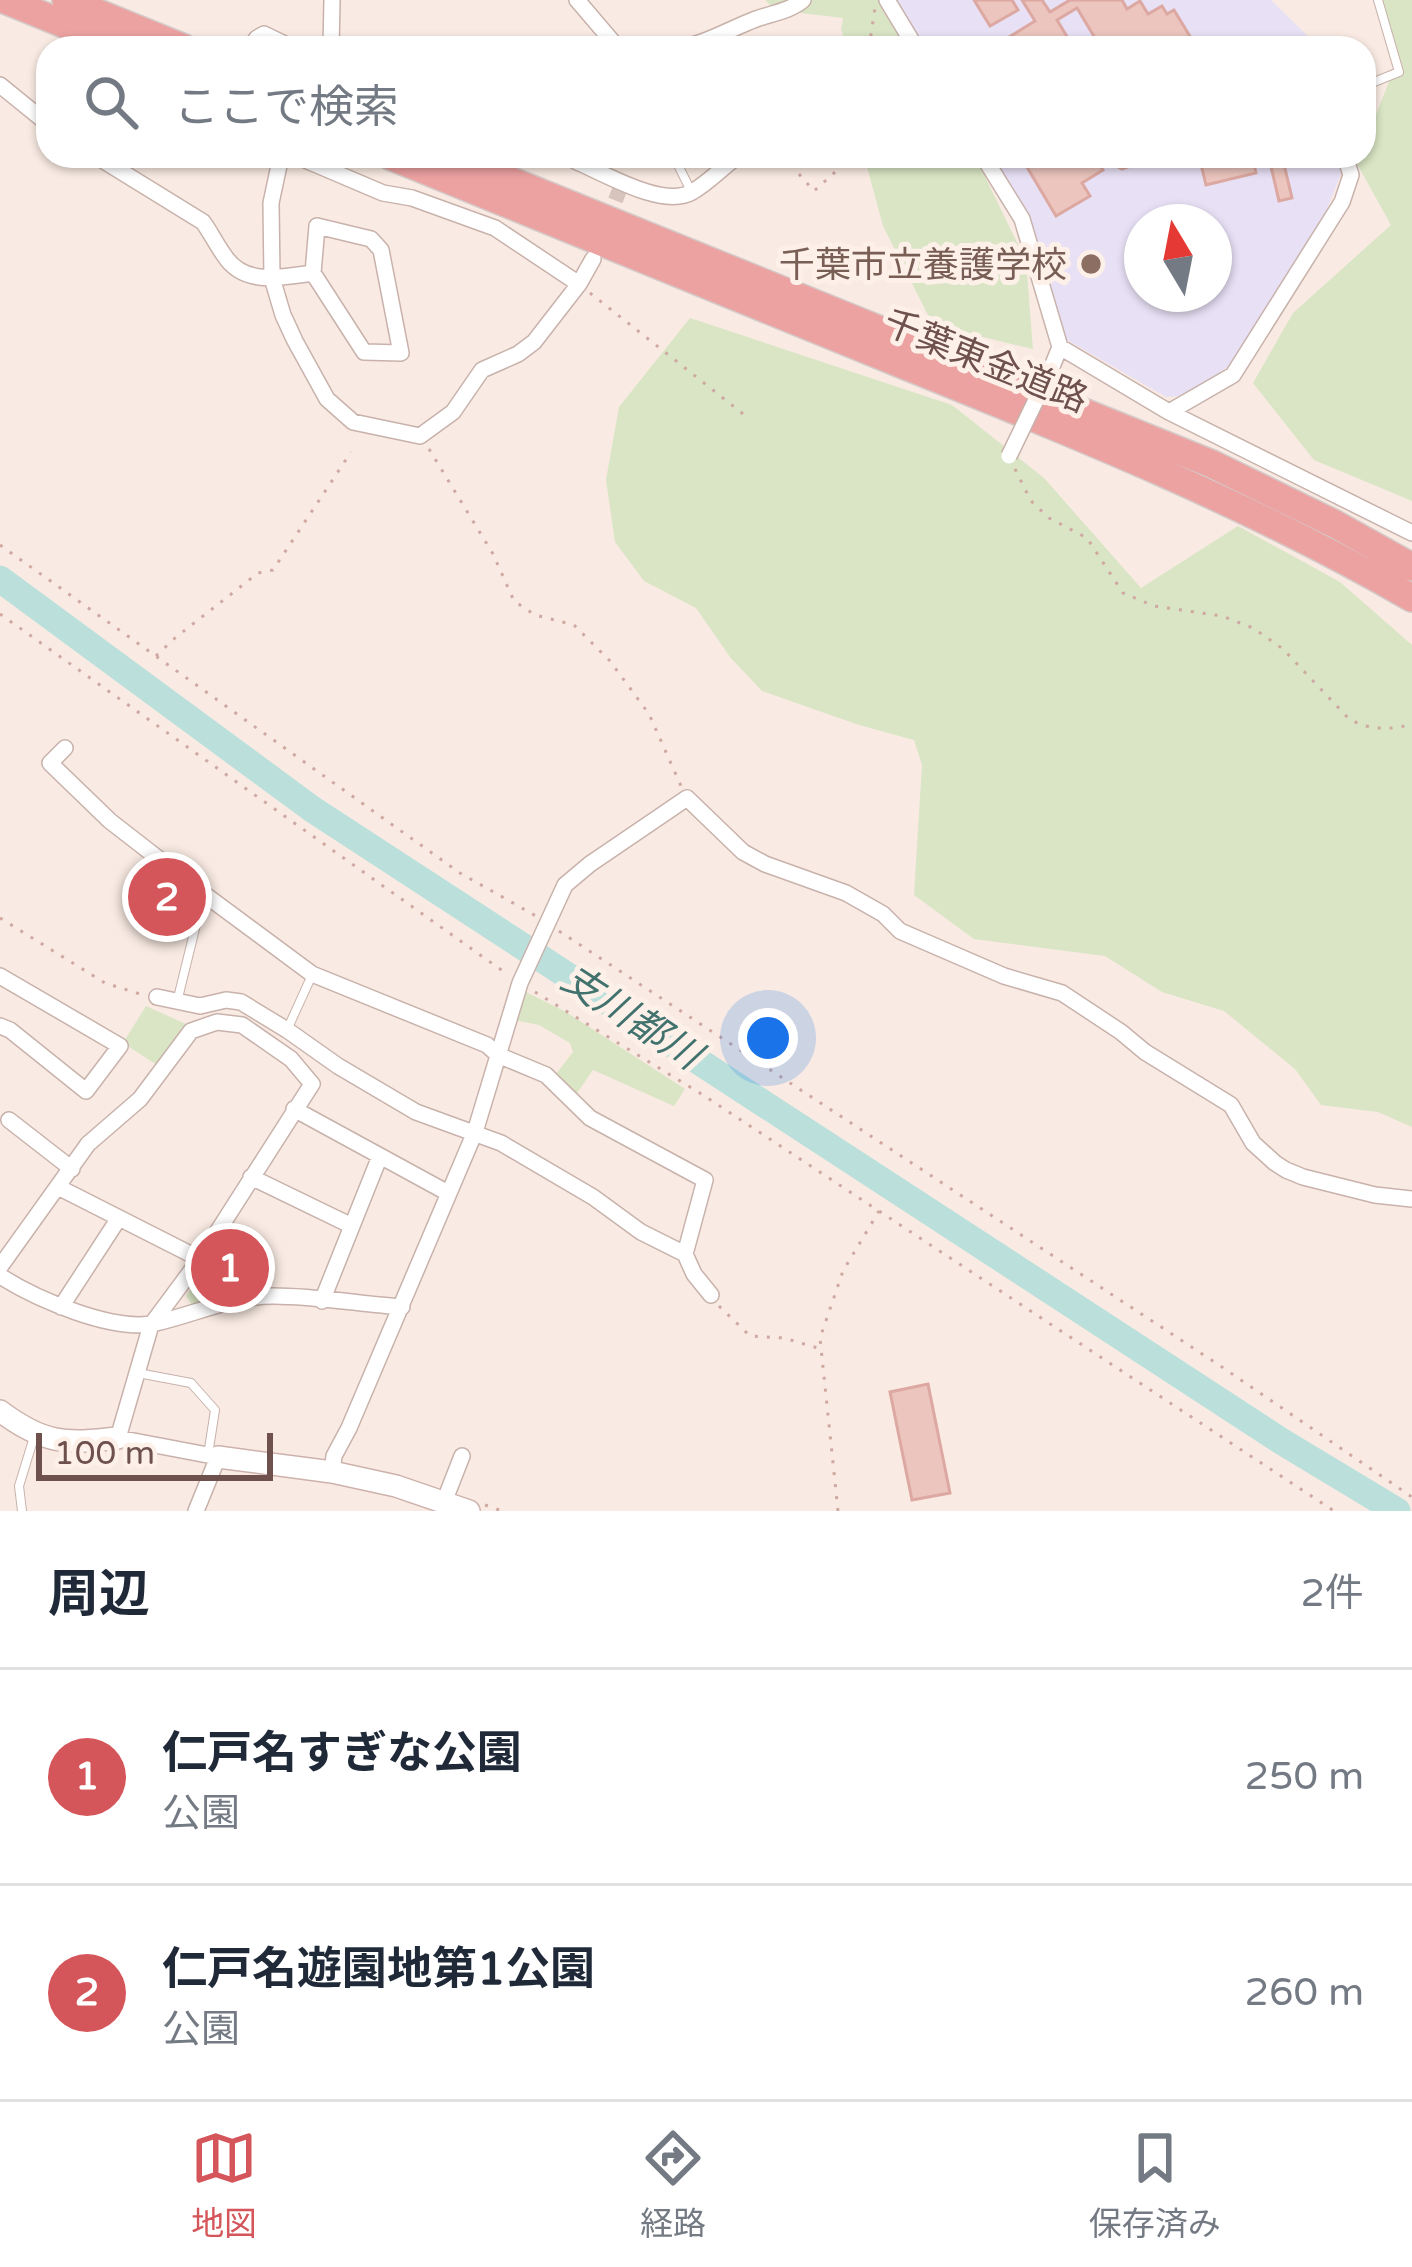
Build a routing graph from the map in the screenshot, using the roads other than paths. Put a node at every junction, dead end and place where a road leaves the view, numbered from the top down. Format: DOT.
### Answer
graph roads {
  1 [pos="4,0"];
  2 [pos="66,0"];
  3 [pos="332,0"];
  4 [pos="577,0"];
  5 [pos="803,0"];
  6 [pos="887,0"];
  7 [pos="1378,0"];
  8 [pos="93,36"];
  9 [pos="154,36"];
  10 [pos="331,36"];
  11 [pos="606,36"];
  12 [pos="718,36"];
  13 [pos="909,36"];
  14 [pos="1376,81"];
  15 [pos="0,85"];
  16 [pos="36,114"];
  17 [pos="115,168"];
  18 [pos="278,168"];
  19 [pos="324,168"];
  20 [pos="420,168"];
  21 [pos="480,168"];
  22 [pos="592,168"];
  23 [pos="680,168"];
  24 [pos="723,168"];
  25 [pos="990,168"];
  26 [pos="1349,168"];
  27 [pos="692,193"];
  28 [pos="593,259"];
  29 [pos="313,273"];
  30 [pos="272,278"];
  31 [pos="579,284"];
  32 [pos="1060,347"];
  33 [pos="1168,412"];
  34 [pos="1009,456"];
  35 [pos="1412,533"];
  36 [pos="1412,566"];
  37 [pos="1412,598"];
  38 [pos="65,748"];
  39 [pos="204,894"];
  40 [pos="312,974"];
  41 [pos="0,976"];
  42 [pos="158,997"];
  43 [pos="177,1002"];
  44 [pos="0,1026"];
  45 [pos="287,1030"];
  46 [pos="498,1055"];
  47 [pos="294,1109"];
  48 [pos="9,1120"];
  49 [pos="475,1132"];
  50 [pos="380,1156"];
  51 [pos="71,1169"];
  52 [pos="251,1177"];
  53 [pos="58,1187"];
  54 [pos="448,1193"];
  55 [pos="1412,1198"];
  56 [pos="119,1218"];
  57 [pos="352,1226"];
  58 [pos="685,1254"];
  59 [pos="200,1259"];
  60 [pos="0,1272"];
  61 [pos="711,1295"];
  62 [pos="322,1301"];
  63 [pos="61,1307"];
  64 [pos="402,1307"];
  65 [pos="151,1324"];
  66 [pos="137,1372"];
  67 [pos="0,1413"];
  68 [pos="35,1433"];
  69 [pos="118,1438"];
  70 [pos="213,1456"];
  71 [pos="462,1456"];
  72 [pos="332,1472"];
  73 [pos="444,1502"];
  74 [pos="22,1511"];
  75 [pos="196,1511"];
  76 [pos="469,1511"];
  1 -- 8 [label="highway"];
  2 -- 9 [label="highway"];
  3 -- 10 [label="street"];
  4 -- 11 [label="street"];
  5 -- 12 [label="street"];
  6 -- 13 [label="street"];
  7 -- 14 [label="lane"];
  15 -- 16 [label="street"];
  17 -- 30 [label="street"];
  18 -- 30 [label="street"];
  19 -- 31 [label="street"];
  20 -- 37 [label="highway, 千葉東金道路"];
  21 -- 36 [label="highway, 千葉東金道路"];
  22 -- 27 [label="street"];
  23 -- 27 [label="lane"];
  24 -- 27 [label="street"];
  25 -- 32 [label="street"];
  26 -- 33 [label="street"];
  28 -- 31 [label="street"];
  29 -- 29 [label="street"];
  29 -- 30 [label="street"];
  30 -- 31 [label="street"];
  32 -- 33 [label="street"];
  32 -- 34 [label="street, bridge"];
  33 -- 35 [label="street"];
  38 -- 39 [label="street"];
  39 -- 40 [label="street"];
  39 -- 43 [label="lane"];
  40 -- 45 [label="lane"];
  40 -- 46 [label="street"];
  41 -- 44 [label="street"];
  42 -- 43 [label="street"];
  43 -- 45 [label="street"];
  45 -- 49 [label="street"];
  46 -- 49 [label="street"];
  46 -- 55 [label="street"];
  46 -- 58 [label="street"];
  47 -- 50 [label="street"];
  47 -- 51 [label="street"];
  47 -- 52 [label="street"];
  48 -- 51 [label="street"];
  49 -- 54 [label="street"];
  49 -- 58 [label="street"];
  50 -- 54 [label="street"];
  50 -- 57 [label="street"];
  51 -- 53 [label="street"];
  52 -- 57 [label="street"];
  52 -- 59 [label="street"];
  53 -- 56 [label="street"];
  53 -- 60 [label="street"];
  54 -- 64 [label="street"];
  56 -- 59 [label="street"];
  56 -- 63 [label="street"];
  57 -- 62 [label="street"];
  58 -- 61 [label="street"];
  59 -- 65 [label="street"];
  60 -- 63 [label="street"];
  62 -- 64 [label="street"];
  62 -- 65 [label="street"];
  63 -- 65 [label="street"];
  64 -- 72 [label="street"];
  65 -- 66 [label="street"];
  66 -- 69 [label="street"];
  66 -- 70 [label="lane"];
  67 -- 68 [label="street"];
  68 -- 69 [label="street"];
  68 -- 74 [label="lane"];
  69 -- 70 [label="street"];
  70 -- 72 [label="street"];
  70 -- 75 [label="street"];
  71 -- 73 [label="street"];
  72 -- 73 [label="street"];
  73 -- 76 [label="street"];
}
